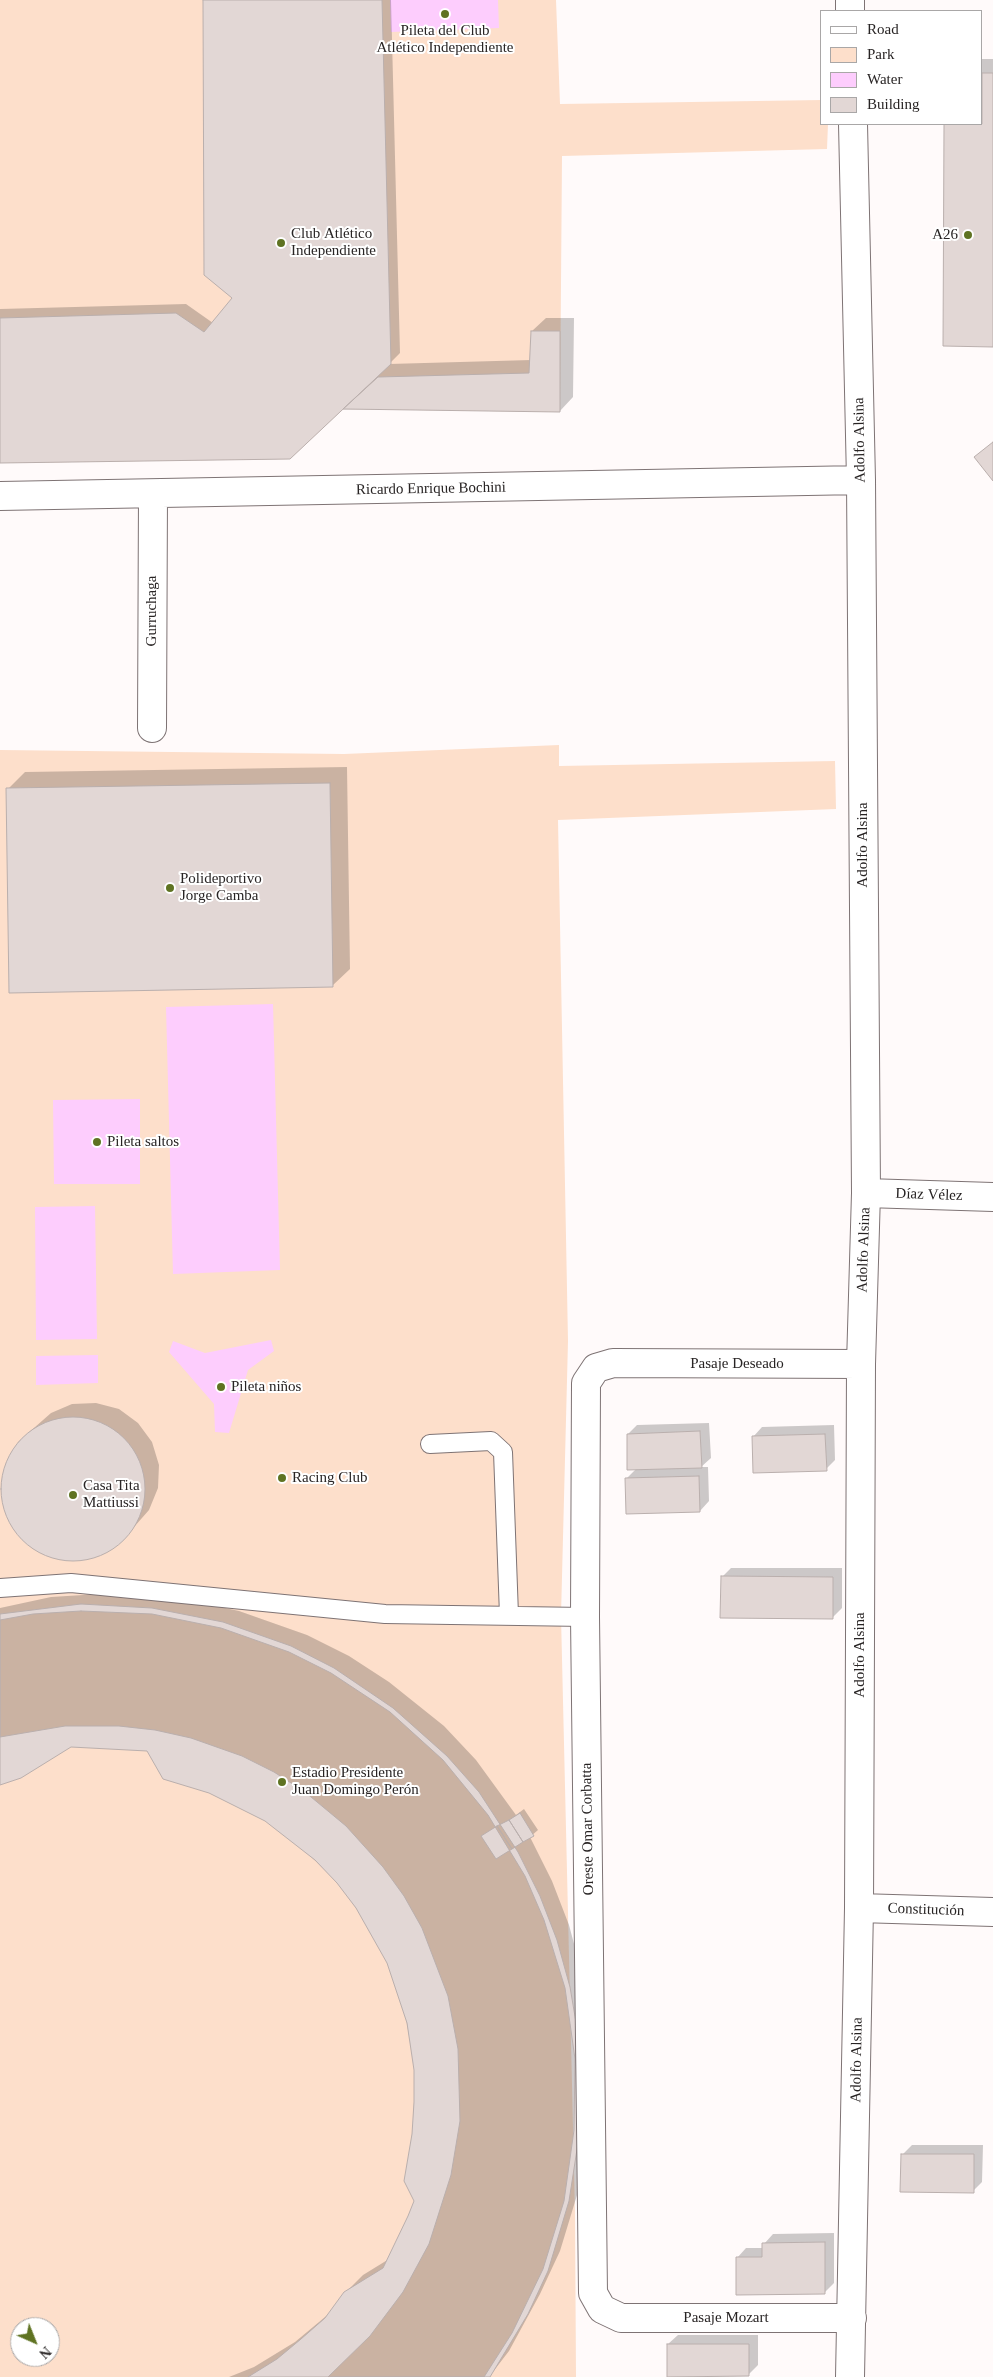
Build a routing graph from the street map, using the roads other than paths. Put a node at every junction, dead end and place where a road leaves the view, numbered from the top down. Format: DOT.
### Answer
graph roads {
  1 [pos="853,125"];
  2 [pos="861,480"];
  3 [pos="153,494"];
  4 [pos="0,496"];
  5 [pos="152,728"];
  6 [pos="866,1193"];
  7 [pos="993,1197"];
  8 [pos="613,1363"];
  9 [pos="861,1364"];
  10 [pos="430,1444"];
  11 [pos="0,1588"];
  12 [pos="509,1615"];
  13 [pos="585,1617"];
  14 [pos="860,1908"];
  15 [pos="993,1912"];
  16 [pos="602,2309"];
  17 [pos="852,2318"];
  18 [pos="850,2377"];
  1 -- 2 [label="street, Adolfo Alsina"];
  2 -- 3 [label="street, Ricardo Enrique Bochini"];
  2 -- 6 [label="street, Adolfo Alsina"];
  3 -- 4 [label="street, Ricardo Enrique Bochini"];
  3 -- 5 [label="street, Gurruchaga"];
  6 -- 7 [label="street, Díaz Vélez"];
  6 -- 9 [label="street, Adolfo Alsina"];
  8 -- 9 [label="street, Pasaje Deseado"];
  8 -- 13 [label="street, Oreste Omar Corbatta"];
  9 -- 14 [label="street, Adolfo Alsina"];
  10 -- 12 [label="lane"];
  11 -- 12 [label="lane"];
  12 -- 13 [label="lane"];
  13 -- 16 [label="street, Oreste Omar Corbatta"];
  14 -- 15 [label="street, Constitución"];
  14 -- 17 [label="street, Adolfo Alsina"];
  16 -- 17 [label="street, Pasaje Mozart"];
  17 -- 18 [label="street, Adolfo Alsina"];
}
